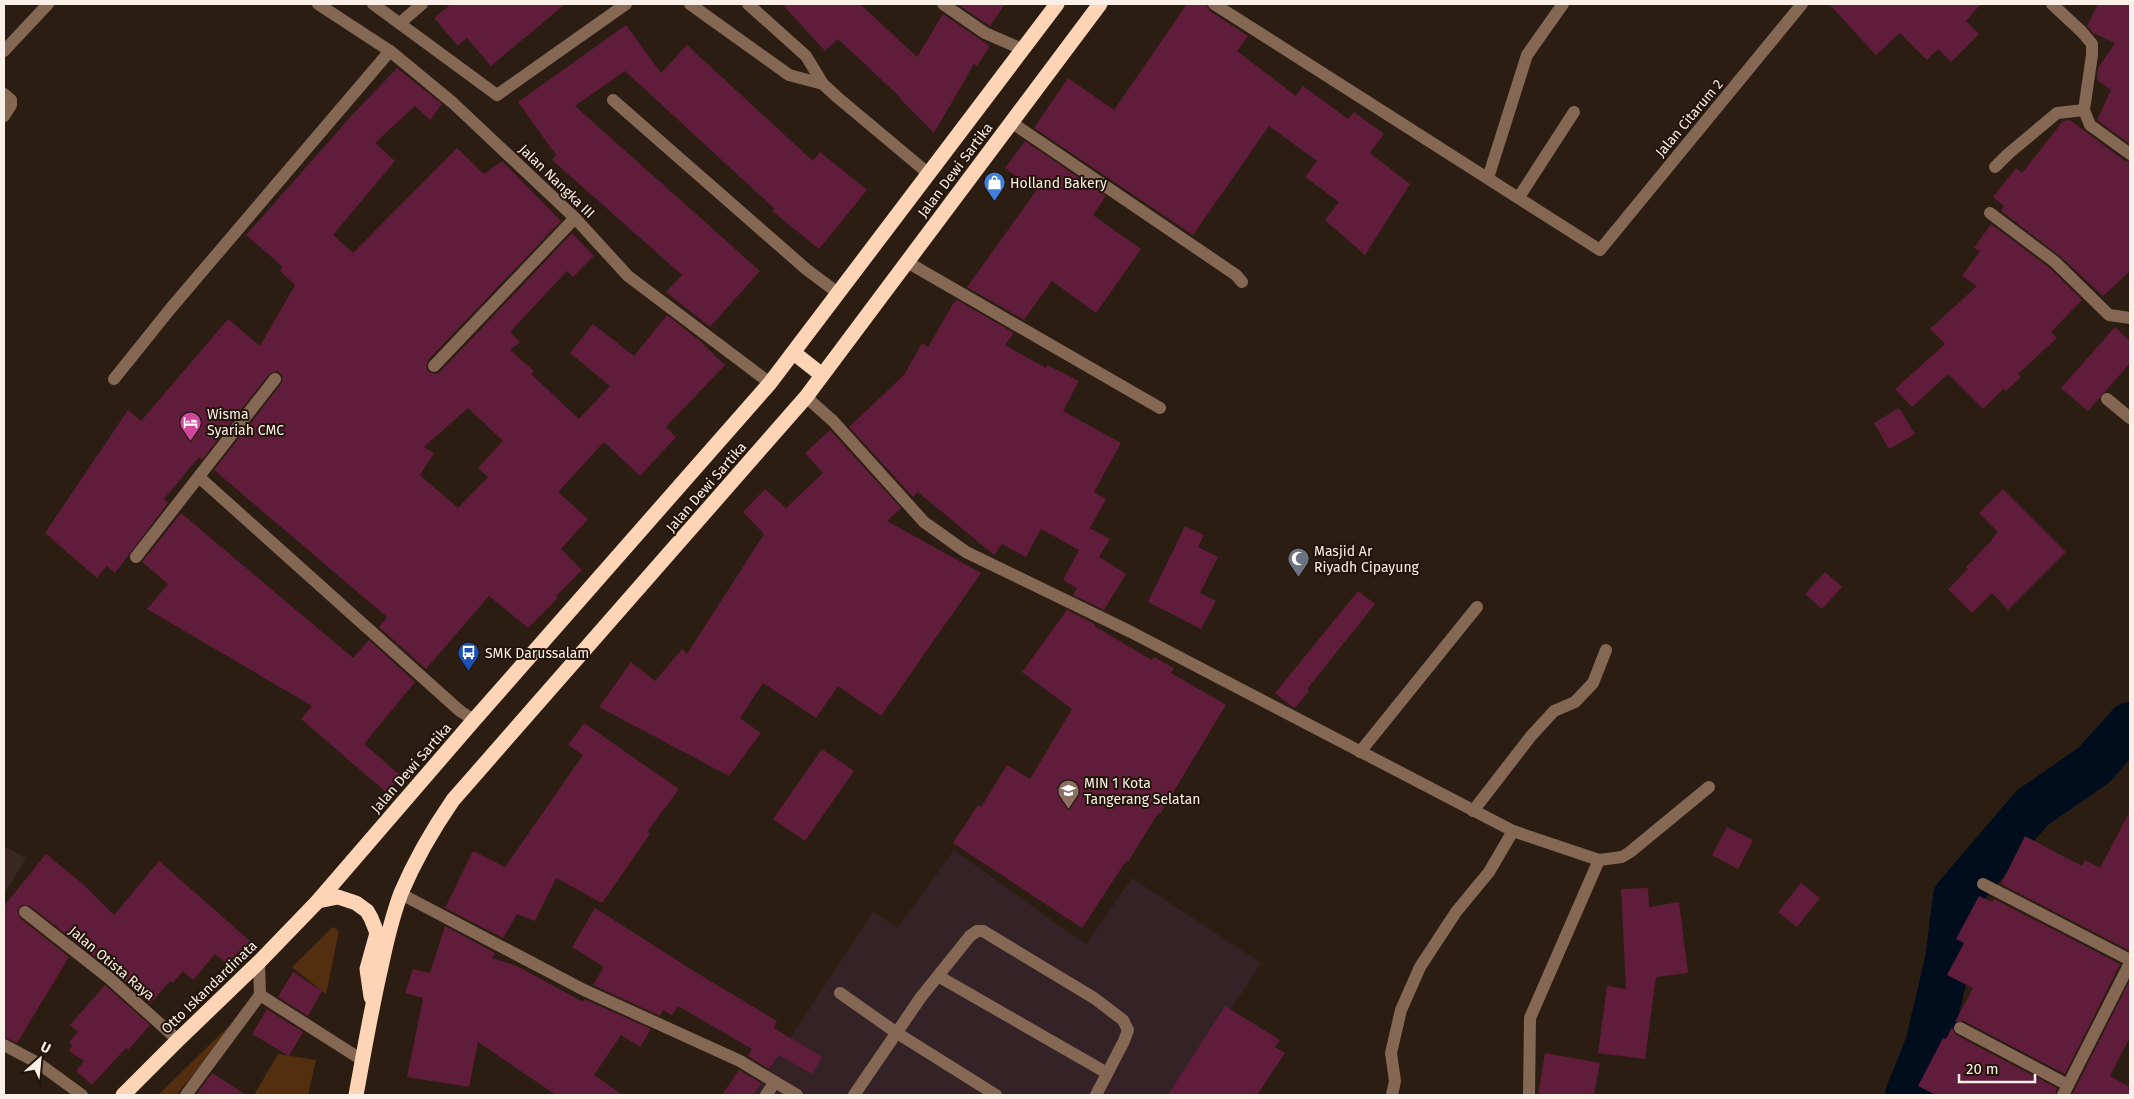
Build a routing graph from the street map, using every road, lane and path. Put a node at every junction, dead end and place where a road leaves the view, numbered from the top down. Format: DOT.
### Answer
graph roads {
  1 [pos="48,4"];
  2 [pos="318,4"];
  3 [pos="372,4"];
  4 [pos="422,4"];
  5 [pos="626,4"];
  6 [pos="690,4"];
  7 [pos="748,4"];
  8 [pos="943,4"];
  9 [pos="1057,4"];
  10 [pos="1100,4"];
  11 [pos="1214,4"];
  12 [pos="1563,4"];
  13 [pos="1802,4"];
  14 [pos="2052,4"];
  15 [pos="400,23"];
  16 [pos="1022,49"];
  17 [pos="390,51"];
  18 [pos="4,52"];
  19 [pos="823,84"];
  20 [pos="4,94"];
  21 [pos="613,100"];
  22 [pos="2084,110"];
  23 [pos="1574,112"];
  24 [pos="4,116"];
  25 [pos="1011,122"];
  26 [pos="2130,154"];
  27 [pos="1995,167"];
  28 [pos="929,174"];
  29 [pos="1488,178"];
  30 [pos="1519,197"];
  31 [pos="1990,213"];
  32 [pos="575,218"];
  33 [pos="907,262"];
  34 [pos="1242,282"];
  35 [pos="838,293"];
  36 [pos="2130,318"];
  37 [pos="794,353"];
  38 [pos="434,366"];
  39 [pos="822,375"];
  40 [pos="114,379"];
  41 [pos="275,379"];
  42 [pos="770,383"];
  43 [pos="806,397"];
  44 [pos="2107,399"];
  45 [pos="1160,408"];
  46 [pos="2130,418"];
  47 [pos="200,478"];
  48 [pos="136,557"];
  49 [pos="1477,607"];
  50 [pos="1606,650"];
  51 [pos="474,720"];
  52 [pos="1360,752"];
  53 [pos="1709,787"];
  54 [pos="1473,811"];
  55 [pos="1512,831"];
  56 [pos="1599,860"];
  57 [pos="1983,884"];
  58 [pos="401,894"];
  59 [pos="318,901"];
  60 [pos="25,912"];
  61 [pos="259,962"];
  62 [pos="2130,962"];
  63 [pos="938,976"];
  64 [pos="840,993"];
  65 [pos="260,995"];
  66 [pos="372,1006"];
  67 [pos="1960,1028"];
  68 [pos="897,1033"];
  69 [pos="178,1040"];
  70 [pos="4,1045"];
  71 [pos="362,1060"];
  72 [pos="1108,1073"];
  73 [pos="775,1082"];
  74 [pos="2066,1090"];
  75 [pos="82,1095"];
  76 [pos="123,1095"];
  77 [pos="186,1095"];
  78 [pos="356,1095"];
  79 [pos="766,1095"];
  80 [pos="797,1095"];
  81 [pos="854,1095"];
  82 [pos="996,1095"];
  83 [pos="1096,1095"];
  84 [pos="1392,1095"];
  85 [pos="1529,1095"];
  1 -- 18 [label="street"];
  2 -- 17 [label="street, Jalan Nangka III"];
  3 -- 15 [label="street"];
  4 -- 15 [label="street"];
  5 -- 15 [label="street"];
  6 -- 19 [label="street"];
  7 -- 19 [label="street"];
  8 -- 16 [label="street"];
  9 -- 16 [label="highway, Jalan Dewi Sartika"];
  10 -- 25 [label="highway, Jalan Dewi Sartika"];
  11 -- 29 [label="street"];
  12 -- 29 [label="street"];
  13 -- 30 [label="street, Jalan Citarum 2"];
  14 -- 22 [label="street"];
  16 -- 28 [label="highway, Jalan Dewi Sartika"];
  17 -- 32 [label="street, Jalan Nangka III"];
  17 -- 40 [label="street"];
  19 -- 28 [label="street"];
  20 -- 24 [label="street"];
  21 -- 35 [label="street"];
  22 -- 26 [label="street"];
  22 -- 27 [label="street"];
  23 -- 30 [label="street"];
  25 -- 33 [label="highway, Jalan Dewi Sartika"];
  25 -- 34 [label="street"];
  28 -- 35 [label="highway, Jalan Dewi Sartika"];
  29 -- 30 [label="street"];
  31 -- 36 [label="street"];
  32 -- 38 [label="street"];
  32 -- 42 [label="street, Jalan Nangka III"];
  33 -- 39 [label="highway, Jalan Dewi Sartika"];
  33 -- 45 [label="street"];
  35 -- 37 [label="highway, Jalan Dewi Sartika"];
  37 -- 39 [label="highway"];
  37 -- 42 [label="highway, Jalan Dewi Sartika"];
  39 -- 43 [label="highway, Jalan Dewi Sartika"];
  41 -- 47 [label="street"];
  42 -- 51 [label="highway, Jalan Dewi Sartika"];
  43 -- 52 [label="street"];
  43 -- 58 [label="highway, Jalan Dewi Sartika"];
  44 -- 46 [label="street"];
  47 -- 48 [label="street"];
  47 -- 51 [label="street"];
  49 -- 52 [label="street"];
  50 -- 54 [label="street"];
  51 -- 59 [label="highway, Jalan Dewi Sartika"];
  52 -- 54 [label="street"];
  53 -- 56 [label="street"];
  54 -- 55 [label="street"];
  55 -- 56 [label="street"];
  55 -- 84 [label="street"];
  56 -- 85 [label="street"];
  57 -- 62 [label="street"];
  58 -- 66 [label="highway, Jalan Dewi Sartika"];
  58 -- 73 [label="street"];
  59 -- 61 [label="highway, Otto Iskandardinata"];
  59 -- 66 [label="highway"];
  60 -- 69 [label="street, Jalan Otista Raya"];
  61 -- 65 [label="street"];
  61 -- 69 [label="highway, Otto Iskandardinata"];
  62 -- 74 [label="street"];
  63 -- 68 [label="street"];
  63 -- 72 [label="street"];
  63 -- 72 [label="street"];
  64 -- 68 [label="street"];
  65 -- 71 [label="street"];
  65 -- 77 [label="street"];
  66 -- 71 [label="highway, Jalan Dewi Sartika"];
  67 -- 74 [label="street"];
  68 -- 81 [label="street"];
  68 -- 82 [label="street"];
  69 -- 76 [label="highway, Otto Iskandardinata"];
  70 -- 75 [label="street"];
  71 -- 78 [label="highway, Jalan Dewi Sartika"];
  72 -- 83 [label="street"];
  73 -- 79 [label="street"];
  73 -- 80 [label="street"];
}
